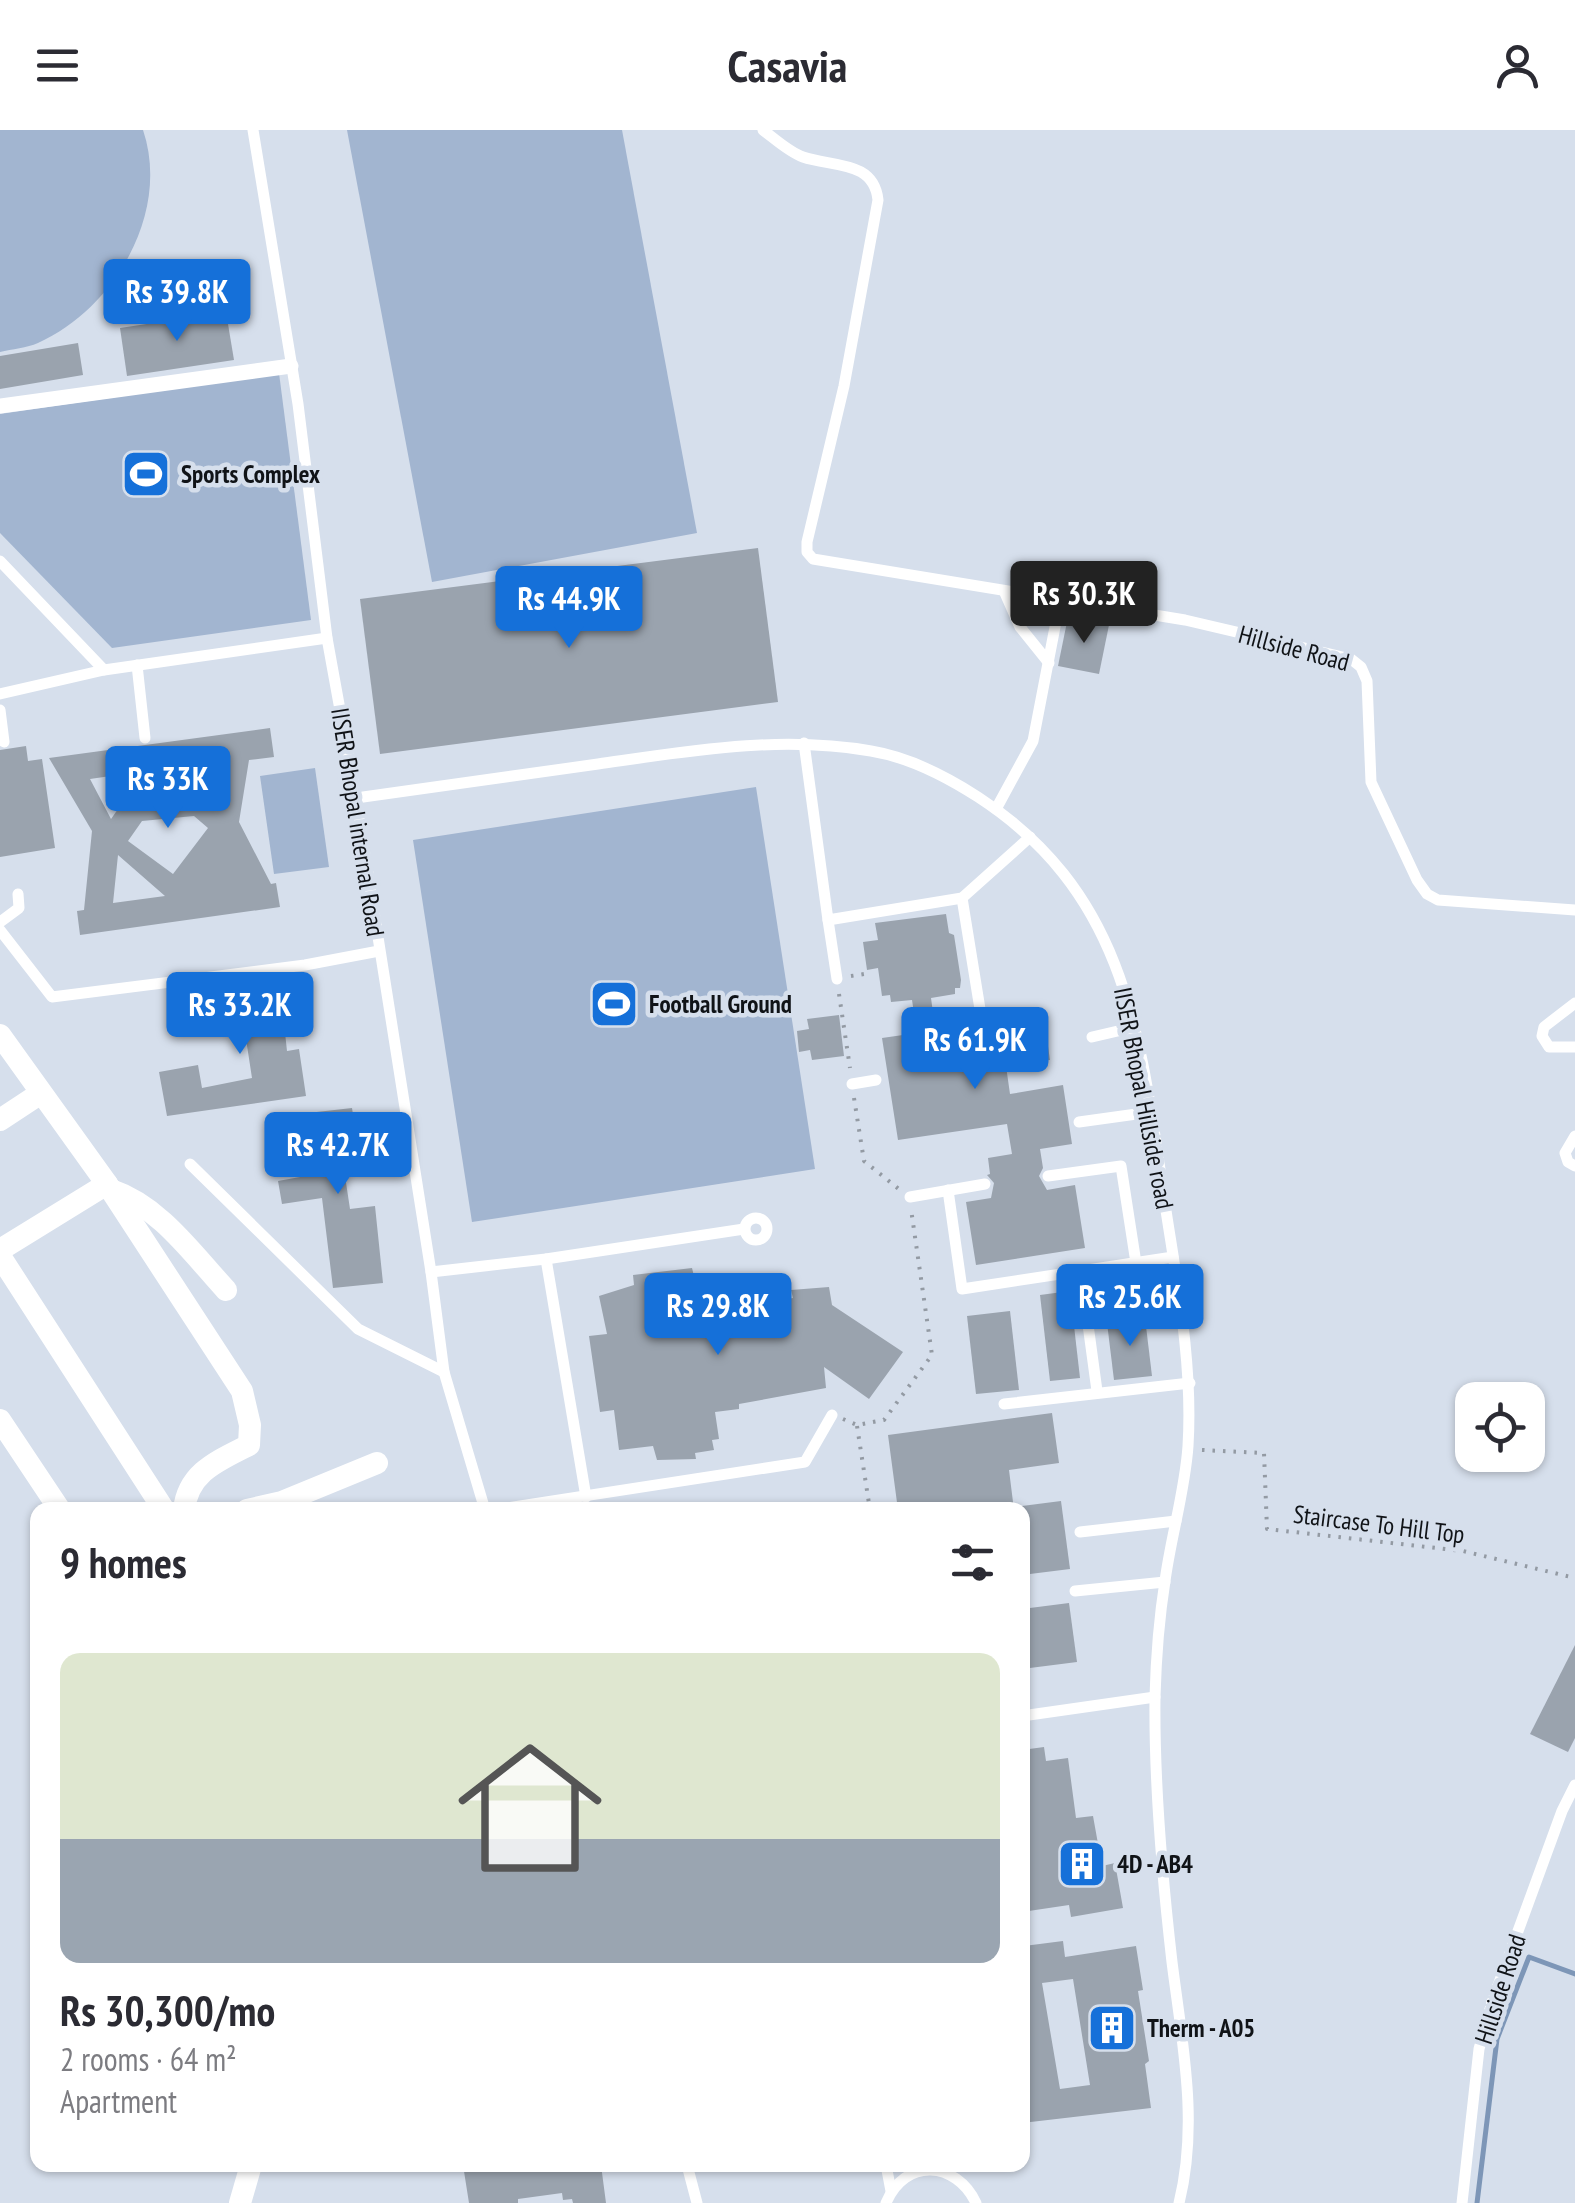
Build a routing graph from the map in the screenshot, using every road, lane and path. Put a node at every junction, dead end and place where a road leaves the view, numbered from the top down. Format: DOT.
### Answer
graph roads {
  1 [pos="252,130"];
  2 [pos="764,130"];
  3 [pos="291,366"];
  4 [pos="0,406"];
  5 [pos="0,561"];
  6 [pos="1005,593"];
  7 [pos="1060,602"];
  8 [pos="327,638"];
  9 [pos="1049,663"];
  10 [pos="137,665"];
  11 [pos="104,670"];
  12 [pos="0,694"];
  13 [pos="0,710"];
  14 [pos="146,738"];
  15 [pos="4,742"];
  16 [pos="804,744"];
  17 [pos="356,798"];
  18 [pos="996,808"];
  19 [pos="1030,837"];
  20 [pos="18,894"];
  21 [pos="962,898"];
  22 [pos="1575,910"];
  23 [pos="828,920"];
  24 [pos="0,922"];
  25 [pos="0,930"];
  26 [pos="379,951"];
  27 [pos="871,973"];
  28 [pos="837,979"];
  29 [pos="1575,1003"];
  30 [pos="980,1009"];
  31 [pos="1136,1027"];
  32 [pos="0,1035"];
  33 [pos="1092,1037"];
  34 [pos="1575,1047"];
  35 [pos="876,1080"];
  36 [pos="852,1084"];
  37 [pos="41,1093"];
  38 [pos="1152,1112"];
  39 [pos="0,1120"];
  40 [pos="1079,1122"];
  41 [pos="1575,1136"];
  42 [pos="190,1164"];
  43 [pos="1575,1166"];
  44 [pos="1048,1176"];
  45 [pos="984,1184"];
  46 [pos="109,1187"];
  47 [pos="948,1190"];
  48 [pos="910,1197"];
  49 [pos="744,1229"];
  50 [pos="0,1253"];
  51 [pos="1174,1257"];
  52 [pos="546,1259"];
  53 [pos="1136,1264"];
  54 [pos="432,1272"];
  55 [pos="1081,1273"];
  56 [pos="226,1290"];
  57 [pos="444,1372"];
  58 [pos="1190,1383"];
  59 [pos="1097,1392"];
  60 [pos="1004,1404"];
  61 [pos="832,1415"];
  62 [pos="0,1420"];
  63 [pos="1188,1450"];
  64 [pos="377,1463"];
  65 [pos="586,1497"];
  66 [pos="55,1502"];
  67 [pos="159,1502"];
  68 [pos="185,1502"];
  69 [pos="293,1502"];
  70 [pos="483,1502"];
  71 [pos="550,1502"];
  72 [pos="869,1502"];
  73 [pos="1176,1521"];
  74 [pos="1080,1532"];
  75 [pos="1575,1578"];
  76 [pos="1164,1582"];
  77 [pos="1075,1591"];
  78 [pos="1156,1697"];
  79 [pos="1030,1715"];
  80 [pos="1575,1785"];
  81 [pos="248,2172"];
  82 [pos="689,2172"];
  83 [pos="887,2172"];
  84 [pos="914,2172"];
  85 [pos="953,2172"];
  86 [pos="889,2197"];
  87 [pos="240,2203"];
  88 [pos="696,2203"];
  89 [pos="976,2203"];
  90 [pos="1178,2203"];
  91 [pos="1462,2203"];
  1 -- 3 [label="lane, IISER Bhopal internal Road"];
  2 -- 6 [label="lane, Hillside Road"];
  3 -- 4 [label="street"];
  3 -- 8 [label="lane, IISER Bhopal internal Road"];
  5 -- 11 [label="lane"];
  6 -- 7 [label="lane, Hillside Road"];
  6 -- 9 [label="lane"];
  7 -- 9 [label="lane"];
  7 -- 22 [label="lane, Hillside Road"];
  8 -- 10 [label="lane"];
  8 -- 17 [label="lane, IISER Bhopal internal Road"];
  9 -- 18 [label="lane"];
  10 -- 11 [label="lane"];
  10 -- 14 [label="lane"];
  11 -- 12 [label="lane"];
  13 -- 15 [label="lane"];
  16 -- 17 [label="lane, IISER Bhopal Hillside road"];
  16 -- 18 [label="lane, IISER Bhopal Hillside road"];
  16 -- 23 [label="lane"];
  17 -- 26 [label="lane, IISER Bhopal internal Road"];
  18 -- 19 [label="lane, IISER Bhopal Hillside road"];
  19 -- 21 [label="lane"];
  19 -- 31 [label="lane, IISER Bhopal Hillside road"];
  20 -- 24 [label="lane"];
  21 -- 23 [label="lane"];
  21 -- 30 [label="lane"];
  23 -- 28 [label="lane"];
  25 -- 26 [label="lane"];
  26 -- 54 [label="lane, IISER Bhopal internal Road"];
  27 -- 28 [label="path"];
  28 -- 36 [label="path"];
  29 -- 34 [label="lane"];
  31 -- 33 [label="lane"];
  31 -- 38 [label="lane, IISER Bhopal Hillside road"];
  32 -- 37 [label="street"];
  35 -- 36 [label="lane"];
  36 -- 48 [label="path"];
  37 -- 39 [label="street"];
  37 -- 46 [label="street"];
  38 -- 40 [label="lane"];
  38 -- 51 [label="lane, IISER Bhopal Hillside road"];
  41 -- 43 [label="lane"];
  42 -- 57 [label="lane"];
  44 -- 53 [label="lane"];
  45 -- 47 [label="lane"];
  46 -- 50 [label="street"];
  46 -- 56 [label="street"];
  46 -- 68 [label="street"];
  47 -- 48 [label="lane"];
  47 -- 55 [label="lane"];
  48 -- 72 [label="path"];
  49 -- 52 [label="lane"];
  50 -- 67 [label="street"];
  51 -- 53 [label="lane"];
  51 -- 58 [label="lane, IISER Bhopal Hillside road"];
  52 -- 54 [label="lane"];
  52 -- 65 [label="lane"];
  53 -- 55 [label="lane"];
  54 -- 57 [label="lane, IISER Bhopal internal Road"];
  55 -- 59 [label="lane"];
  57 -- 70 [label="lane, IISER Bhopal internal Road"];
  58 -- 59 [label="lane"];
  58 -- 63 [label="lane, IISER Bhopal Hillside road"];
  59 -- 60 [label="lane"];
  61 -- 65 [label="lane"];
  62 -- 66 [label="street"];
  63 -- 73 [label="lane, IISER Bhopal Hillside road"];
  63 -- 75 [label="path, Staircase To Hill Top"];
  64 -- 69 [label="street"];
  65 -- 71 [label="lane"];
  73 -- 74 [label="lane"];
  73 -- 76 [label="lane, IISER Bhopal Hillside road"];
  76 -- 77 [label="lane"];
  76 -- 78 [label="lane, IISER Bhopal Hillside road"];
  78 -- 79 [label="lane"];
  78 -- 90 [label="lane, IISER Bhopal Hillside road"];
  80 -- 91 [label="lane, Hillside Road"];
  81 -- 87 [label="street"];
  82 -- 88 [label="lane"];
  83 -- 86 [label="lane"];
  84 -- 86 [label="lane"];
  85 -- 89 [label="lane"];
}
